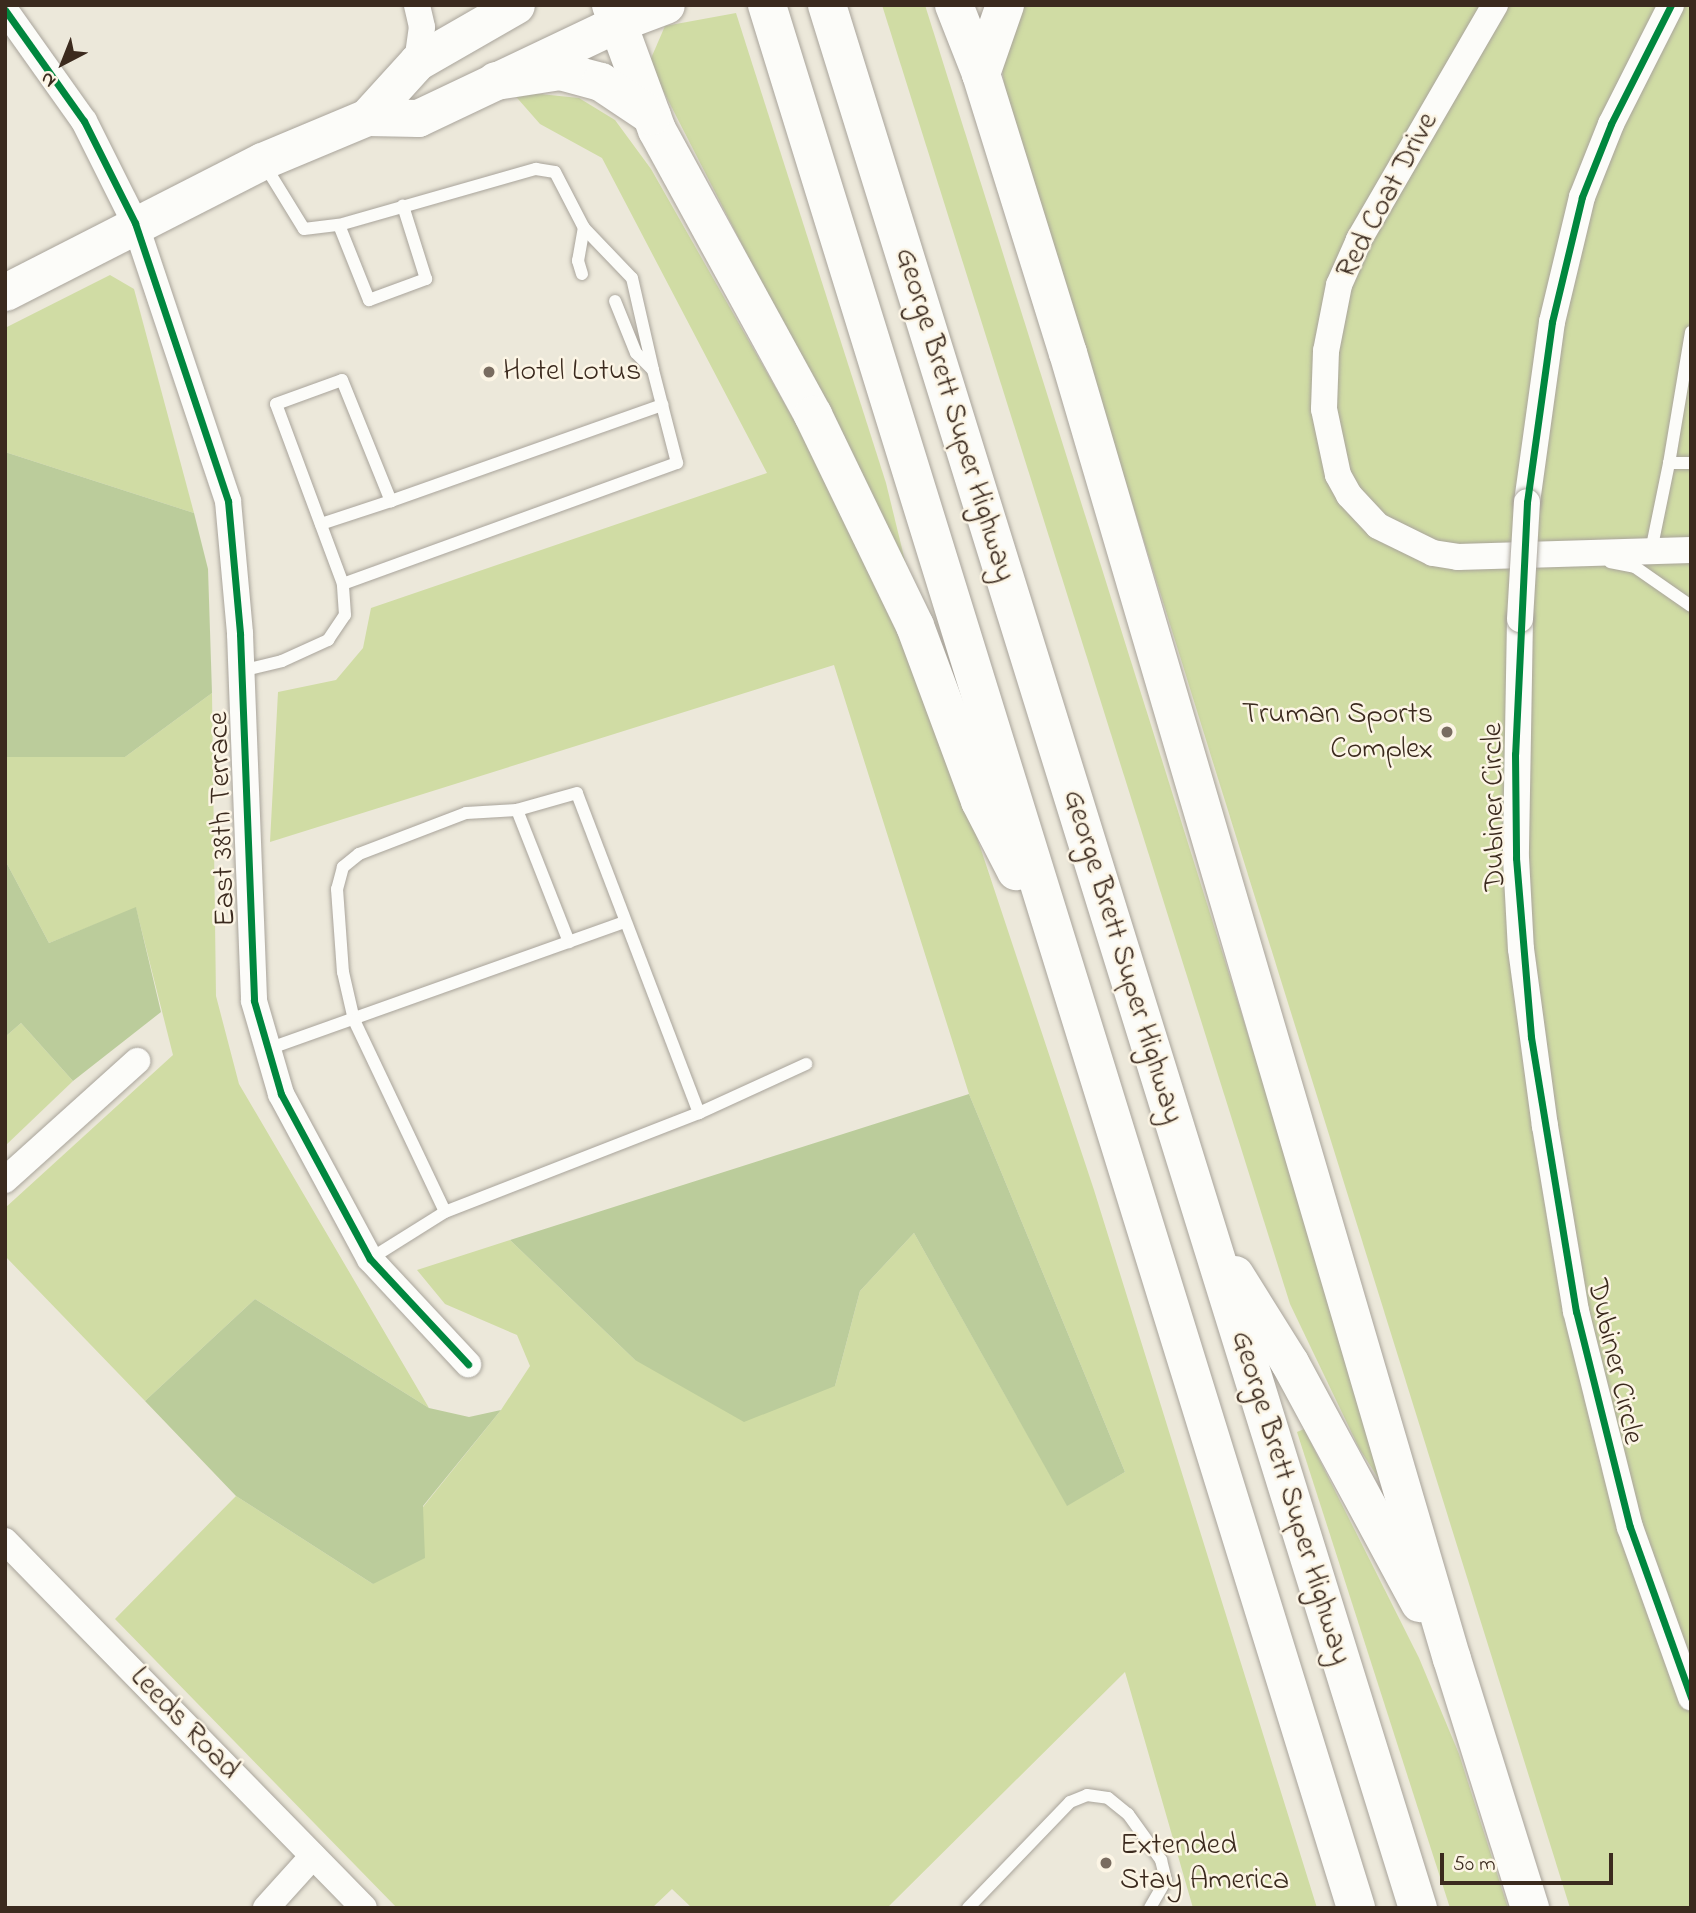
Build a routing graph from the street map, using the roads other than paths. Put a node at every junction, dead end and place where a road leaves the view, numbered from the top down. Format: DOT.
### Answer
graph roads {
  1 [pos="417,5"];
  2 [pos="666,5"];
  3 [pos="767,5"];
  4 [pos="827,5"];
  5 [pos="954,5"];
  6 [pos="1005,5"];
  7 [pos="1495,5"];
  8 [pos="1671,5"];
  9 [pos="511,6"];
  10 [pos="5,10"];
  11 [pos="615,14"];
  12 [pos="417,62"];
  13 [pos="981,74"];
  14 [pos="496,81"];
  15 [pos="652,116"];
  16 [pos="367,117"];
  17 [pos="262,161"];
  18 [pos="404,206"];
  19 [pos="135,223"];
  20 [pos="339,225"];
  21 [pos="584,228"];
  22 [pos="582,274"];
  23 [pos="5,292"];
  24 [pos="615,301"];
  25 [pos="1691,332"];
  26 [pos="653,370"];
  27 [pos="662,405"];
  28 [pos="1669,463"];
  29 [pos="1691,463"];
  30 [pos="391,501"];
  31 [pos="321,524"];
  32 [pos="1691,550"];
  33 [pos="1651,551"];
  34 [pos="1572,554"];
  35 [pos="343,584"];
  36 [pos="1691,606"];
  37 [pos="241,671"];
  38 [pos="517,810"];
  39 [pos="624,922"];
  40 [pos="569,942"];
  41 [pos="1064,967"];
  42 [pos="354,1020"];
  43 [pos="268,1049"];
  44 [pos="137,1061"];
  45 [pos="806,1064"];
  46 [pos="699,1113"];
  47 [pos="5,1180"];
  48 [pos="444,1212"];
  49 [pos="1206,1229"];
  50 [pos="370,1259"];
  51 [pos="468,1364"];
  52 [pos="5,1541"];
  53 [pos="1452,1659"];
  54 [pos="1691,1697"];
  55 [pos="313,1856"];
  56 [pos="266,1908"];
  57 [pos="363,1908"];
  58 [pos="968,1908"];
  59 [pos="1150,1908"];
  60 [pos="1356,1908"];
  61 [pos="1418,1908"];
  62 [pos="1530,1908"];
  1 -- 12 [label="street"];
  2 -- 11 [label="main road"];
  3 -- 41 [label="highway, George Brett Super Highway"];
  4 -- 49 [label="highway, George Brett Super Highway"];
  5 -- 13 [label="highway"];
  6 -- 13 [label="highway"];
  7 -- 34 [label="street, Red Coat Drive"];
  8 -- 54 [label="street, Dubiner Circle, bridge"];
  9 -- 12 [label="main road"];
  10 -- 19 [label="street, East 38th Terrace"];
  11 -- 14 [label="main road"];
  11 -- 15 [label="highway"];
  12 -- 16 [label="main road"];
  13 -- 53 [label="highway"];
  14 -- 15 [label="highway"];
  14 -- 16 [label="main road"];
  15 -- 41 [label="highway"];
  16 -- 17 [label="main road"];
  17 -- 19 [label="main road"];
  17 -- 20 [label="lane"];
  18 -- 20 [label="lane"];
  18 -- 20 [label="lane"];
  18 -- 21 [label="lane"];
  19 -- 23 [label="main road"];
  19 -- 37 [label="street, East 38th Terrace"];
  21 -- 22 [label="lane"];
  21 -- 26 [label="lane"];
  24 -- 26 [label="lane"];
  25 -- 28 [label="lane"];
  26 -- 27 [label="lane"];
  27 -- 30 [label="lane"];
  27 -- 35 [label="lane"];
  28 -- 29 [label="lane"];
  28 -- 33 [label="lane"];
  30 -- 31 [label="lane"];
  30 -- 31 [label="lane"];
  31 -- 35 [label="lane"];
  32 -- 33 [label="street, Red Coat Drive"];
  33 -- 34 [label="street, Red Coat Drive"];
  34 -- 36 [label="lane"];
  35 -- 37 [label="lane"];
  37 -- 43 [label="street, East 38th Terrace"];
  38 -- 39 [label="lane"];
  38 -- 40 [label="lane"];
  38 -- 42 [label="lane"];
  39 -- 40 [label="lane"];
  39 -- 46 [label="lane"];
  40 -- 42 [label="lane"];
  41 -- 60 [label="highway, George Brett Super Highway"];
  42 -- 43 [label="lane"];
  42 -- 48 [label="lane"];
  43 -- 50 [label="street, East 38th Terrace"];
  44 -- 47 [label="street"];
  45 -- 46 [label="lane"];
  46 -- 48 [label="lane"];
  48 -- 50 [label="lane"];
  49 -- 53 [label="highway"];
  49 -- 61 [label="highway, George Brett Super Highway"];
  50 -- 51 [label="street, East 38th Terrace"];
  52 -- 55 [label="street, Leeds Road"];
  53 -- 62 [label="highway"];
  55 -- 56 [label="street"];
  55 -- 57 [label="street, Leeds Road"];
  58 -- 59 [label="lane"];
}
